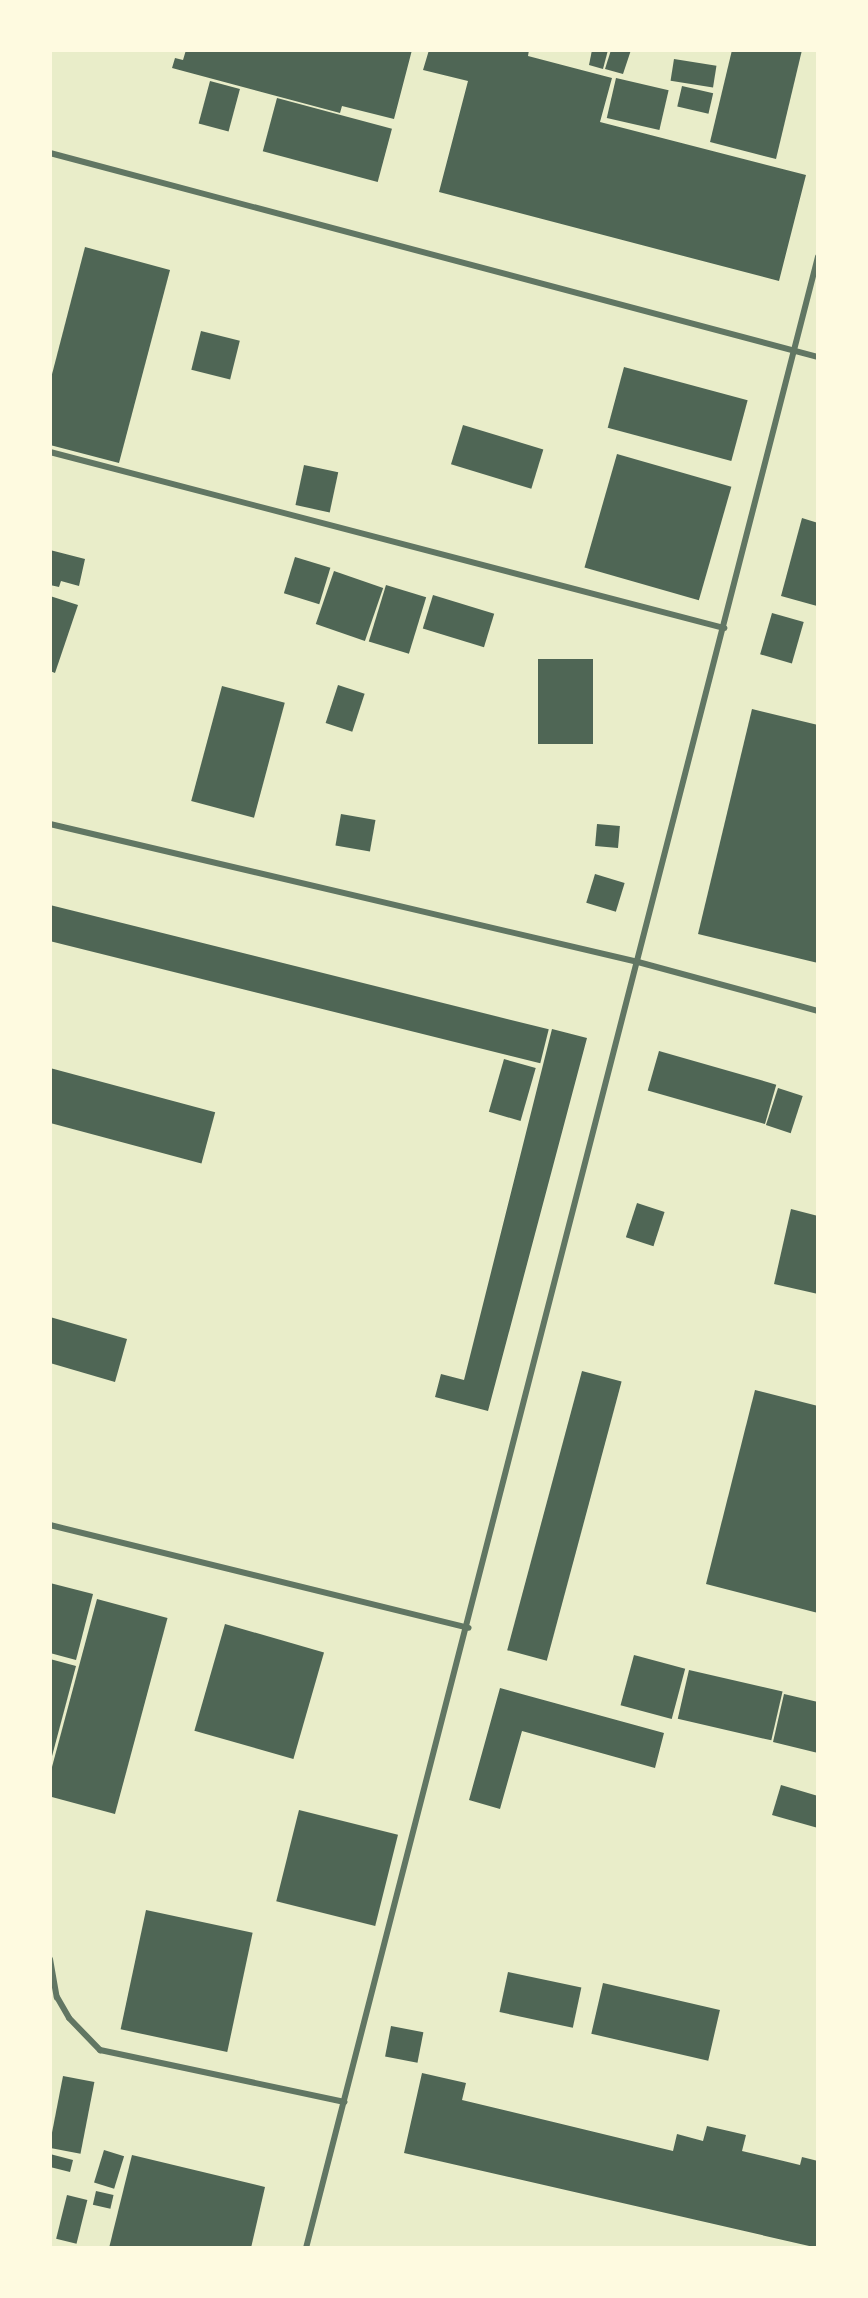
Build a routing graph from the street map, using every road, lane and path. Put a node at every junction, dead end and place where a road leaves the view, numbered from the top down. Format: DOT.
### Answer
graph roads {
  1 [pos="50,153"];
  2 [pos="818,257"];
  3 [pos="795,351"];
  4 [pos="818,357"];
  5 [pos="50,452"];
  6 [pos="724,628"];
  7 [pos="50,824"];
  8 [pos="638,962"];
  9 [pos="818,1011"];
  10 [pos="50,1525"];
  11 [pos="469,1628"];
  12 [pos="50,1959"];
  13 [pos="345,2102"];
  14 [pos="306,2248"];
  1 -- 3 [label="lane"];
  2 -- 3 [label="lane"];
  3 -- 4 [label="lane"];
  3 -- 6 [label="lane"];
  5 -- 6 [label="lane"];
  6 -- 8 [label="lane"];
  7 -- 8 [label="lane"];
  8 -- 9 [label="lane"];
  8 -- 11 [label="lane"];
  10 -- 11 [label="lane"];
  11 -- 13 [label="lane"];
  12 -- 13 [label="lane"];
  13 -- 14 [label="lane"];
}
